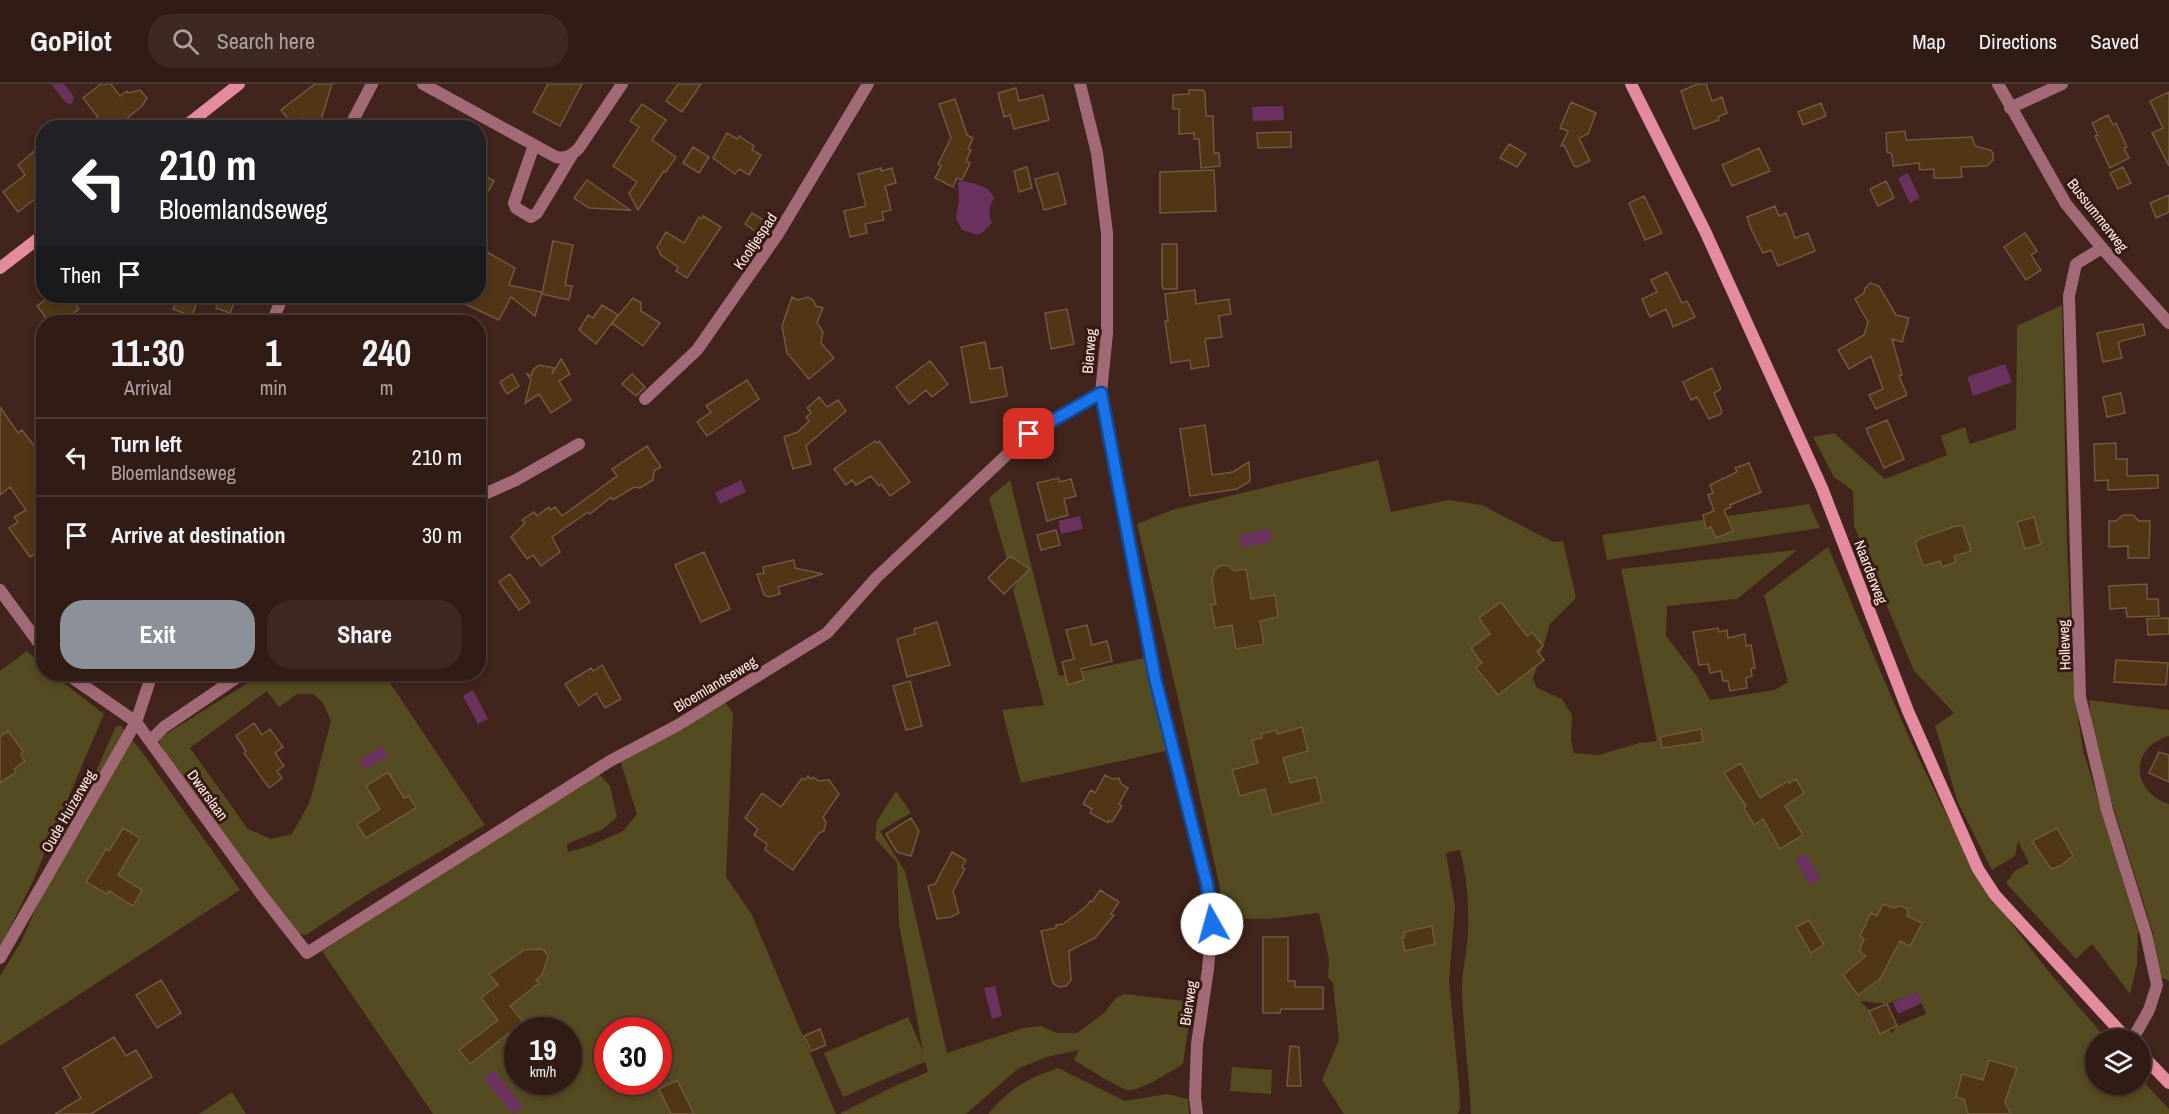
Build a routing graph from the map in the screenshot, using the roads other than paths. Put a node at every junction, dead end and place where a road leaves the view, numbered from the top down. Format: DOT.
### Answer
graph roads {
  1 [pos="239,84"];
  2 [pos="372,84"];
  3 [pos="423,84"];
  4 [pos="622,84"];
  5 [pos="868,84"];
  6 [pos="1080,84"];
  7 [pos="1631,84"];
  8 [pos="1998,84"];
  9 [pos="2062,84"];
  10 [pos="2010,108"];
  11 [pos="193,120"];
  12 [pos="353,120"];
  13 [pos="534,145"];
  14 [pos="572,155"];
  15 [pos="36,240"];
  16 [pos="2102,248"];
  17 [pos="0,268"];
  18 [pos="2169,323"];
  19 [pos="1101,393"];
  20 [pos="645,399"];
  21 [pos="579,444"];
  22 [pos="486,493"];
  23 [pos="0,590"];
  24 [pos="36,639"];
  25 [pos="77,681"];
  26 [pos="150,681"];
  27 [pos="232,681"];
  28 [pos="136,722"];
  29 [pos="151,740"];
  30 [pos="307,953"];
  31 [pos="0,958"];
  32 [pos="2118,1029"];
  33 [pos="2138,1029"];
  34 [pos="2151,1064"];
  35 [pos="2169,1083"];
  36 [pos="1197,1114"];
  1 -- 11 [label="main road"];
  2 -- 12 [label="street"];
  3 -- 13 [label="street"];
  4 -- 14 [label="street"];
  5 -- 20 [label="street, Kooltjespad"];
  6 -- 19 [label="street, Bierweg"];
  7 -- 32 [label="main road, Naarderweg"];
  8 -- 10 [label="street, Bussummerweg"];
  9 -- 10 [label="street"];
  10 -- 16 [label="street, Bussummerweg"];
  13 -- 14 [label="street"];
  13 -- 14 [label="street"];
  15 -- 17 [label="main road"];
  16 -- 18 [label="street, Bussummerweg"];
  16 -- 33 [label="street, Holleweg"];
  19 -- 30 [label="street, Bloemlandseweg"];
  19 -- 36 [label="street, Bierweg"];
  21 -- 22 [label="street"];
  23 -- 24 [label="street"];
  25 -- 28 [label="street, Dwarslaan"];
  26 -- 28 [label="street, Oude Huizerweg"];
  27 -- 29 [label="street"];
  28 -- 29 [label="street, Dwarslaan"];
  28 -- 31 [label="street, Oude Huizerweg"];
  29 -- 30 [label="street, Dwarslaan"];
  34 -- 35 [label="main road"];
}
